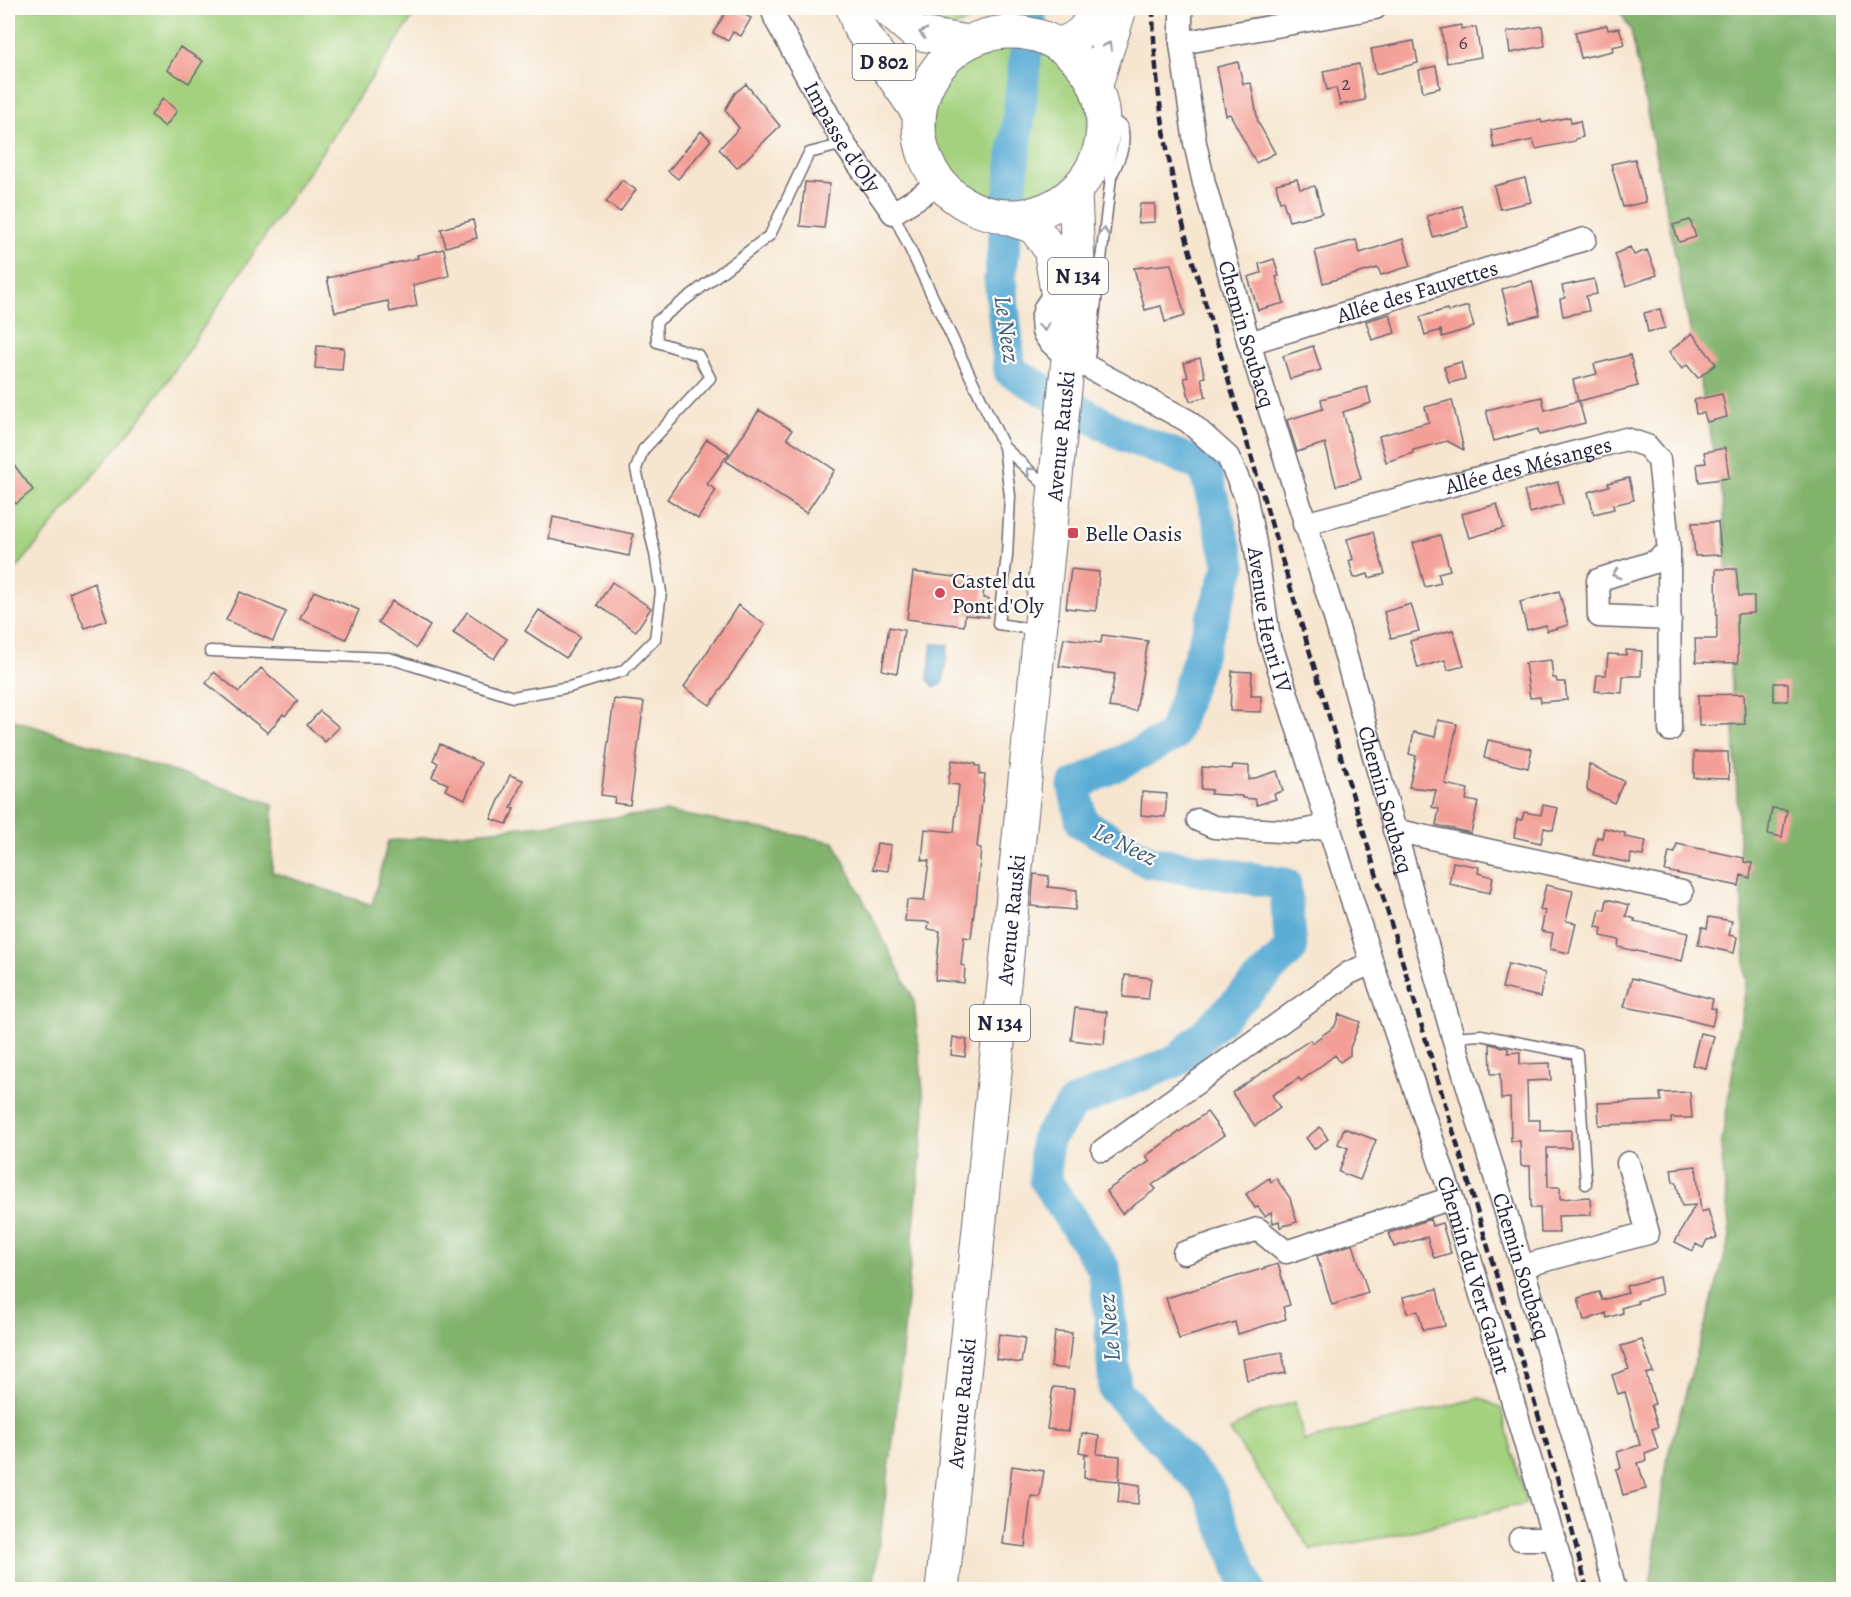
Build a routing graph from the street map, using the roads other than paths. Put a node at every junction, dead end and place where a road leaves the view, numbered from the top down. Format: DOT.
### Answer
graph roads {
  1 [pos="772,8"];
  2 [pos="853,8"];
  3 [pos="886,8"];
  4 [pos="1096,8"];
  5 [pos="1120,8"];
  6 [pos="1181,8"];
  7 [pos="1375,8"];
  8 [pos="981,38"];
  9 [pos="1181,43"];
  10 [pos="1058,45"];
  11 [pos="1099,100"];
  12 [pos="919,114"];
  13 [pos="844,144"];
  14 [pos="937,182"];
  15 [pos="1068,199"];
  16 [pos="893,213"];
  17 [pos="999,216"];
  18 [pos="1585,239"];
  19 [pos="1091,332"];
  20 [pos="1249,343"];
  21 [pos="1074,368"];
  22 [pos="1004,447"];
  23 [pos="1055,495"];
  24 [pos="1304,524"];
  25 [pos="1670,551"];
  26 [pos="1670,619"];
  27 [pos="1041,631"];
  28 [pos="210,651"];
  29 [pos="1670,730"];
  30 [pos="1198,820"];
  31 [pos="1328,826"];
  32 [pos="1394,830"];
  33 [pos="1682,892"];
  34 [pos="1372,963"];
  35 [pos="1453,1037"];
  36 [pos="1103,1150"];
  37 [pos="1628,1163"];
  38 [pos="1586,1184"];
  39 [pos="1452,1198"];
  40 [pos="1184,1253"];
  41 [pos="1523,1266"];
  42 [pos="1520,1539"];
  43 [pos="1555,1539"];
  44 [pos="942,1590"];
  45 [pos="1569,1590"];
  46 [pos="1615,1590"];
  1 -- 13 [label="street, Impasse d'Oly"];
  2 -- 12 [label="main road, D 802"];
  8 -- 3 [label="main road, D 802, one-way"];
  4 -- 10 [label="main road"];
  11 -- 5 [label="main road, one-way"];
  6 -- 9 [label="street, Chemin Soubacq"];
  7 -- 9 [label="street"];
  8 -- 10 [label="main road"];
  8 -- 12 [label="main road"];
  9 -- 20 [label="street, Chemin Soubacq"];
  10 -- 11 [label="main road"];
  11 -- 15 [label="main road"];
  19 -- 11 [label="lane, one-way"];
  12 -- 14 [label="main road"];
  13 -- 16 [label="street, Impasse d'Oly"];
  13 -- 28 [label="lane"];
  14 -- 16 [label="street, Impasse d'Oly"];
  14 -- 17 [label="main road"];
  15 -- 17 [label="main road"];
  15 -- 21 [label="main road, Avenue Rauski / N 134"];
  16 -- 22 [label="lane"];
  17 -- 21 [label="main road, Avenue Rauski / N 134, one-way"];
  18 -- 20 [label="street, Allée des Fauvettes"];
  19 -- 21 [label="lane"];
  19 -- 21 [label="lane"];
  20 -- 24 [label="street, Chemin Soubacq"];
  21 -- 23 [label="main road, Avenue Rauski / N 134"];
  21 -- 31 [label="street, Avenue Henri IV"];
  23 -- 22 [label="lane, one-way"];
  22 -- 27 [label="lane"];
  23 -- 27 [label="main road, Avenue Rauski / N 134"];
  24 -- 25 [label="street, Allée des Mésanges"];
  24 -- 32 [label="street, Chemin Soubacq"];
  25 -- 26 [label="street, Allée des Mésanges"];
  25 -- 26 [label="street, one-way"];
  26 -- 29 [label="street, Allée des Mésanges"];
  27 -- 44 [label="main road, Avenue Rauski / N 134"];
  30 -- 31 [label="street"];
  31 -- 34 [label="street, Avenue Henri IV"];
  32 -- 33 [label="street"];
  32 -- 35 [label="street, Chemin Soubacq"];
  34 -- 36 [label="street"];
  34 -- 39 [label="street, Chemin du Vert Galant"];
  35 -- 38 [label="lane"];
  35 -- 41 [label="street, Chemin Soubacq"];
  37 -- 41 [label="street"];
  39 -- 40 [label="street"];
  39 -- 43 [label="street, Chemin du Vert Galant"];
  41 -- 46 [label="street, Chemin Soubacq"];
  42 -- 43 [label="street"];
  43 -- 45 [label="street, Chemin du Vert Galant"];
}
